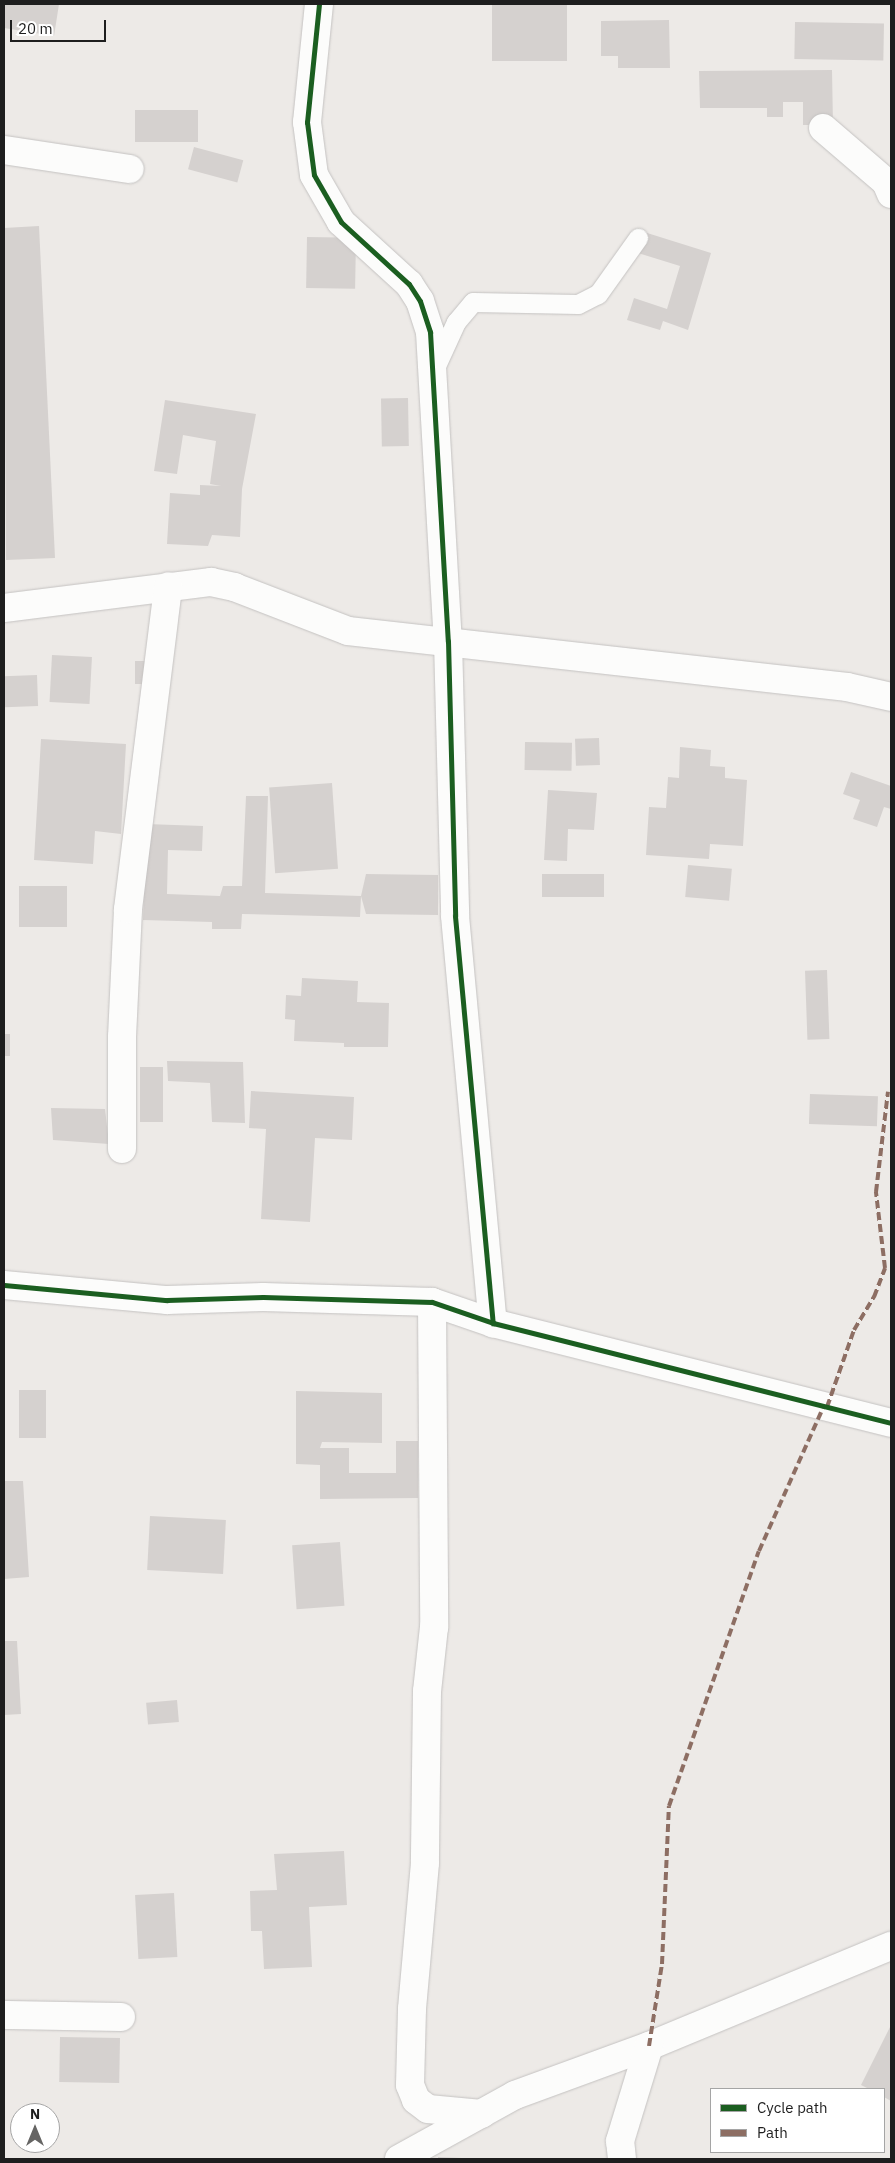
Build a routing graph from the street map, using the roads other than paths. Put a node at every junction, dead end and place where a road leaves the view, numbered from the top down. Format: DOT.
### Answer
graph roads {
  1 [pos="319,4"];
  2 [pos="823,128"];
  3 [pos="4,150"];
  4 [pos="130,169"];
  5 [pos="891,194"];
  6 [pos="638,238"];
  7 [pos="433,371"];
  8 [pos="168,586"];
  9 [pos="4,608"];
  10 [pos="448,641"];
  11 [pos="891,697"];
  12 [pos="122,1149"];
  13 [pos="4,1285"];
  14 [pos="432,1302"];
  15 [pos="494,1323"];
  16 [pos="891,1423"];
  17 [pos="891,1946"];
  18 [pos="4,2015"];
  19 [pos="122,2017"];
  20 [pos="649,2046"];
  21 [pos="482,2114"];
  22 [pos="399,2159"];
  23 [pos="622,2159"];
  1 -- 7 [label="street"];
  2 -- 5 [label="street"];
  3 -- 4 [label="street"];
  6 -- 7 [label="lane"];
  7 -- 10 [label="street"];
  8 -- 9 [label="street"];
  8 -- 10 [label="street"];
  8 -- 12 [label="street"];
  10 -- 11 [label="street"];
  10 -- 15 [label="street"];
  13 -- 14 [label="street"];
  14 -- 15 [label="street"];
  14 -- 21 [label="street"];
  15 -- 16 [label="street"];
  17 -- 20 [label="street"];
  18 -- 19 [label="street"];
  20 -- 21 [label="street"];
  20 -- 23 [label="street"];
  21 -- 22 [label="street"];
}
